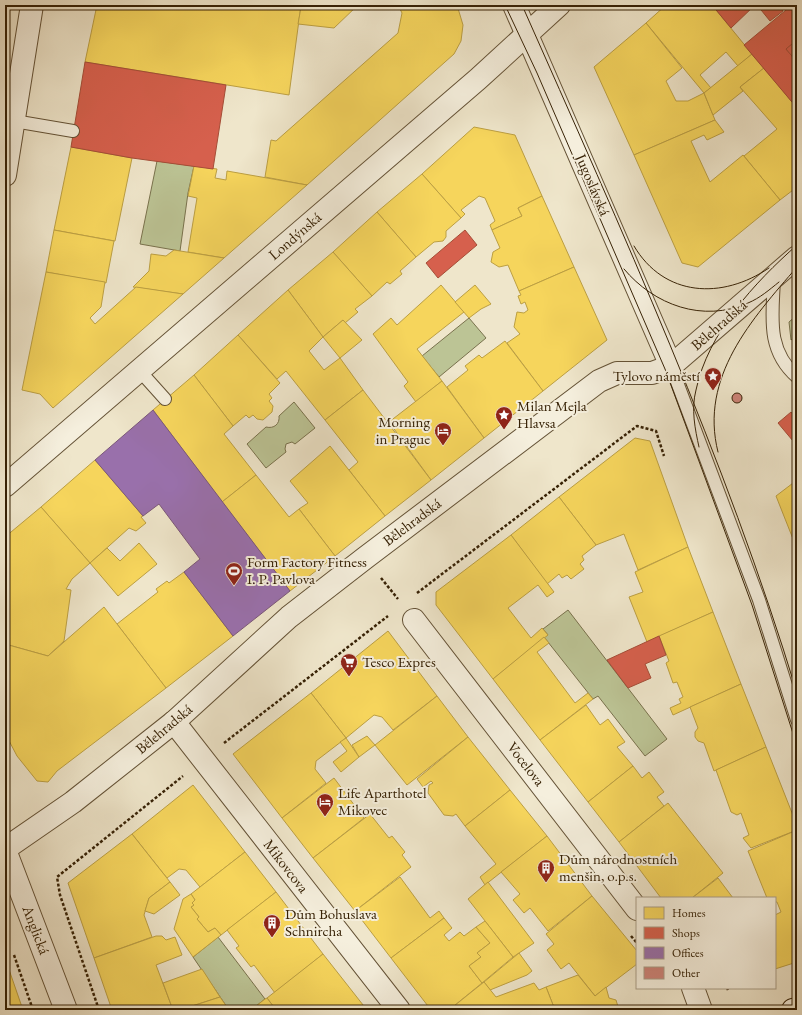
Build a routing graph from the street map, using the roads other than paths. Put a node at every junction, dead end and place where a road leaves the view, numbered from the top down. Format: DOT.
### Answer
graph roads {
  1 [pos="32,5"];
  2 [pos="514,5"];
  3 [pos="559,5"];
  4 [pos="526,33"];
  5 [pos="14,121"];
  6 [pos="73,131"];
  7 [pos="5,175"];
  8 [pos="797,257"];
  9 [pos="774,277"];
  10 [pos="671,366"];
  11 [pos="140,370"];
  12 [pos="797,377"];
  13 [pos="165,399"];
  14 [pos="29,466"];
  15 [pos="5,473"];
  16 [pos="5,486"];
  17 [pos="408,612"];
  18 [pos="797,720"];
  19 [pos="174,722"];
  20 [pos="5,850"];
  21 [pos="636,908"];
  22 [pos="693,989"];
  23 [pos="797,1009"];
  24 [pos="66,1010"];
  25 [pos="399,1010"];
  26 [pos="701,1010"];
  27 [pos="793,1010"];
  1 -- 5 [label="street"];
  2 -- 4 [label="street, Jugoslávská"];
  3 -- 4 [label="street, Londýnská"];
  4 -- 10 [label="street, Jugoslávská"];
  4 -- 11 [label="street, Londýnská"];
  5 -- 6 [label="lane"];
  5 -- 7 [label="street"];
  8 -- 9 [label="street, Bělehradská"];
  9 -- 10 [label="street, Bělehradská"];
  9 -- 12 [label="lane"];
  10 -- 18 [label="lane"];
  10 -- 19 [label="street, Bělehradská"];
  11 -- 13 [label="lane"];
  11 -- 14 [label="street, Londýnská"];
  14 -- 15 [label="street, Londýnská"];
  14 -- 16 [label="street, Londýnská"];
  17 -- 21 [label="street, Vocelova"];
  19 -- 20 [label="street, Bělehradská"];
  19 -- 25 [label="street, Mikovcova"];
  20 -- 24 [label="street, Anglická"];
  22 -- 26 [label="street"];
  23 -- 27 [label="street"];
}
